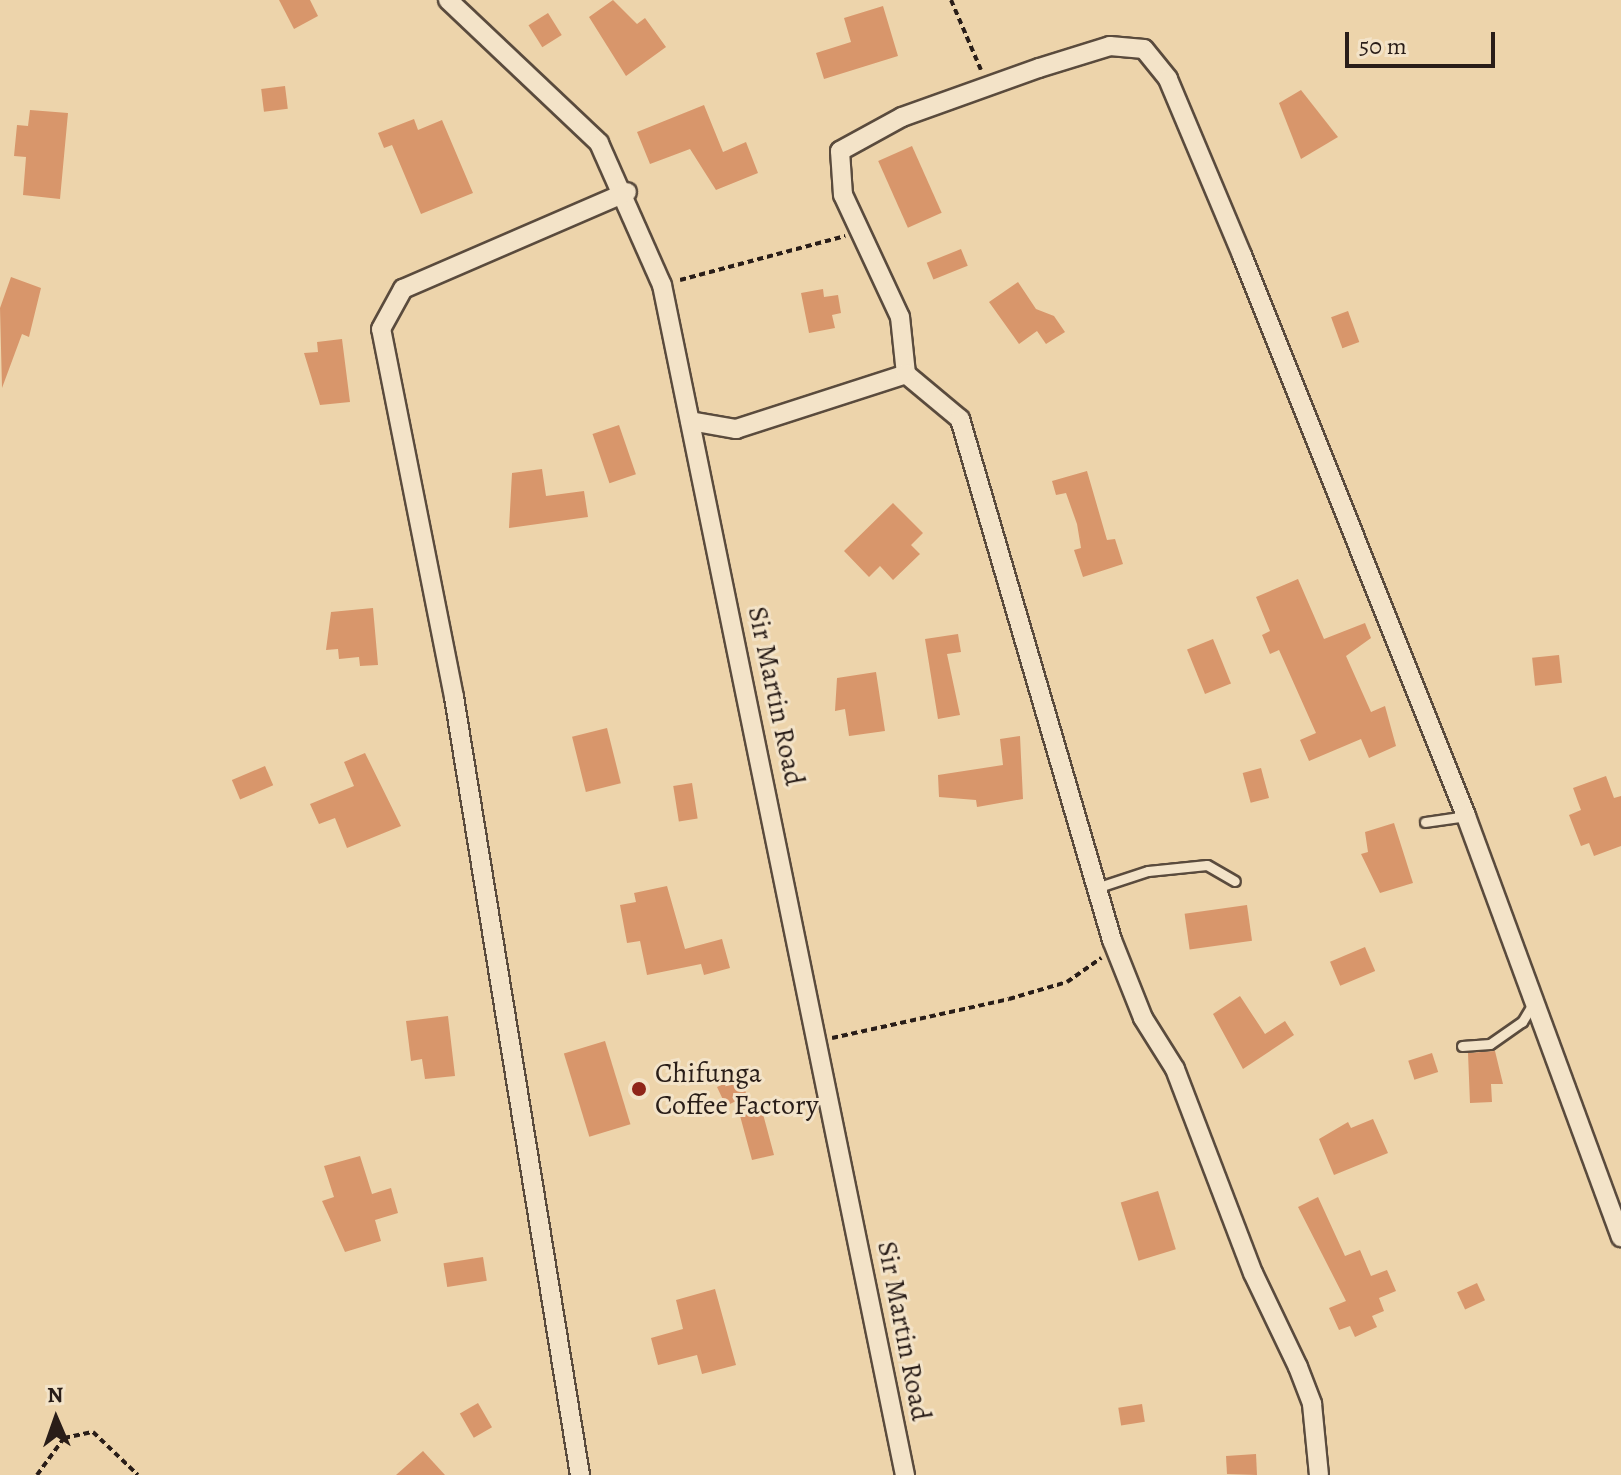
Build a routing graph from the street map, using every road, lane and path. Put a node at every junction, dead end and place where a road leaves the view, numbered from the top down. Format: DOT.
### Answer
graph roads {
  1 [pos="448,0"];
  2 [pos="951,0"];
  3 [pos="989,87"];
  4 [pos="627,192"];
  5 [pos="863,231"];
  6 [pos="662,285"];
  7 [pos="906,374"];
  8 [pos="690,421"];
  9 [pos="1466,816"];
  10 [pos="1425,822"];
  11 [pos="1235,881"];
  12 [pos="1102,886"];
  13 [pos="1112,940"];
  14 [pos="1536,999"];
  15 [pos="818,1041"];
  16 [pos="1462,1046"];
  17 [pos="1621,1237"];
  18 [pos="37,1475"];
  19 [pos="138,1475"];
  20 [pos="580,1475"];
  21 [pos="905,1475"];
  22 [pos="1319,1475"];
  1 -- 4 [label="street, Sir Martin Road"];
  2 -- 3 [label="path"];
  3 -- 5 [label="street"];
  3 -- 9 [label="street"];
  4 -- 6 [label="street, Sir Martin Road"];
  4 -- 20 [label="street"];
  5 -- 6 [label="path"];
  5 -- 7 [label="street"];
  6 -- 8 [label="street, Sir Martin Road"];
  7 -- 8 [label="street"];
  7 -- 12 [label="street"];
  8 -- 15 [label="street, Sir Martin Road"];
  9 -- 10 [label="lane"];
  9 -- 14 [label="street"];
  11 -- 12 [label="lane"];
  12 -- 13 [label="street"];
  13 -- 15 [label="path"];
  13 -- 22 [label="street"];
  14 -- 16 [label="lane"];
  14 -- 17 [label="street"];
  15 -- 21 [label="street, Sir Martin Road"];
  18 -- 19 [label="path"];
}
